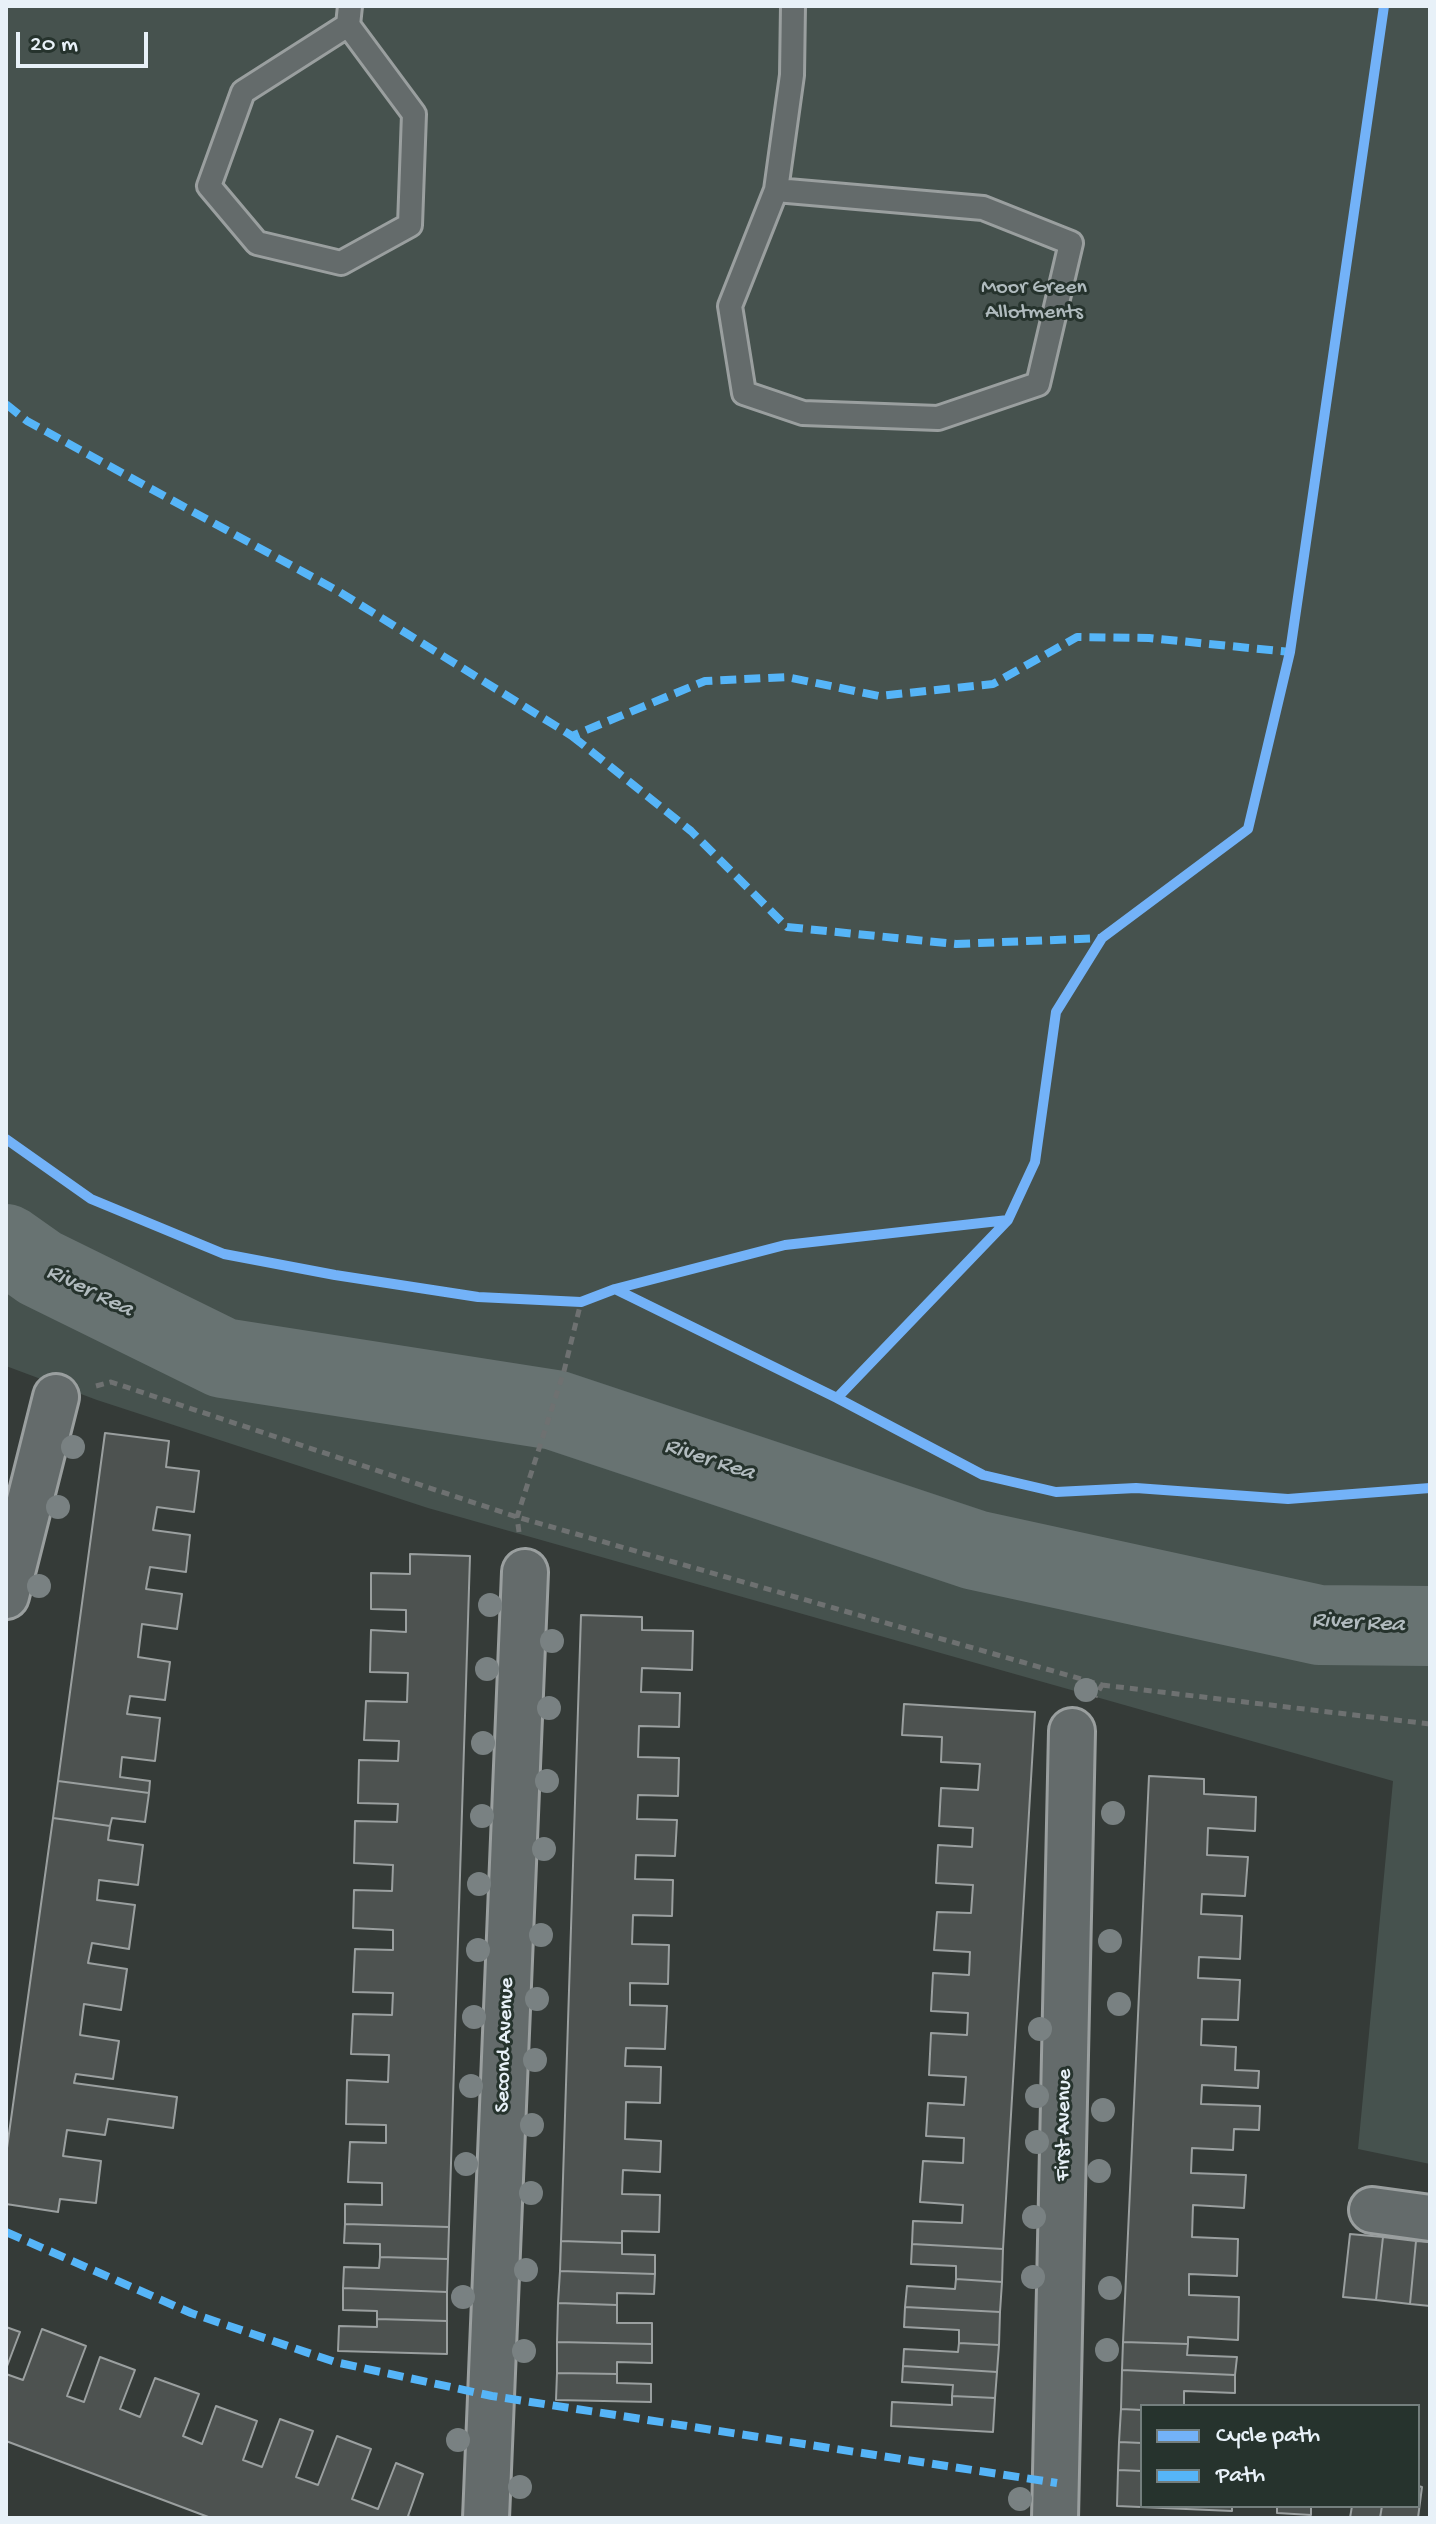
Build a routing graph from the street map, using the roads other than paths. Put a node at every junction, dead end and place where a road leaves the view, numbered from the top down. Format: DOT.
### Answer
graph roads {
  1 [pos="793,6"];
  2 [pos="349,15"];
  3 [pos="776,190"];
  4 [pos="56,1397"];
  5 [pos="525,1572"];
  6 [pos="6,1596"];
  7 [pos="1072,1731"];
  8 [pos="1372,2210"];
  9 [pos="1430,2218"];
  10 [pos="486,2518"];
  11 [pos="1055,2518"];
  1 -- 3 [label="lane"];
  2 -- 2 [label="lane"];
  3 -- 3 [label="lane"];
  4 -- 6 [label="street"];
  5 -- 10 [label="street, Second Avenue"];
  7 -- 11 [label="street, First Avenue"];
  8 -- 9 [label="street"];
}
